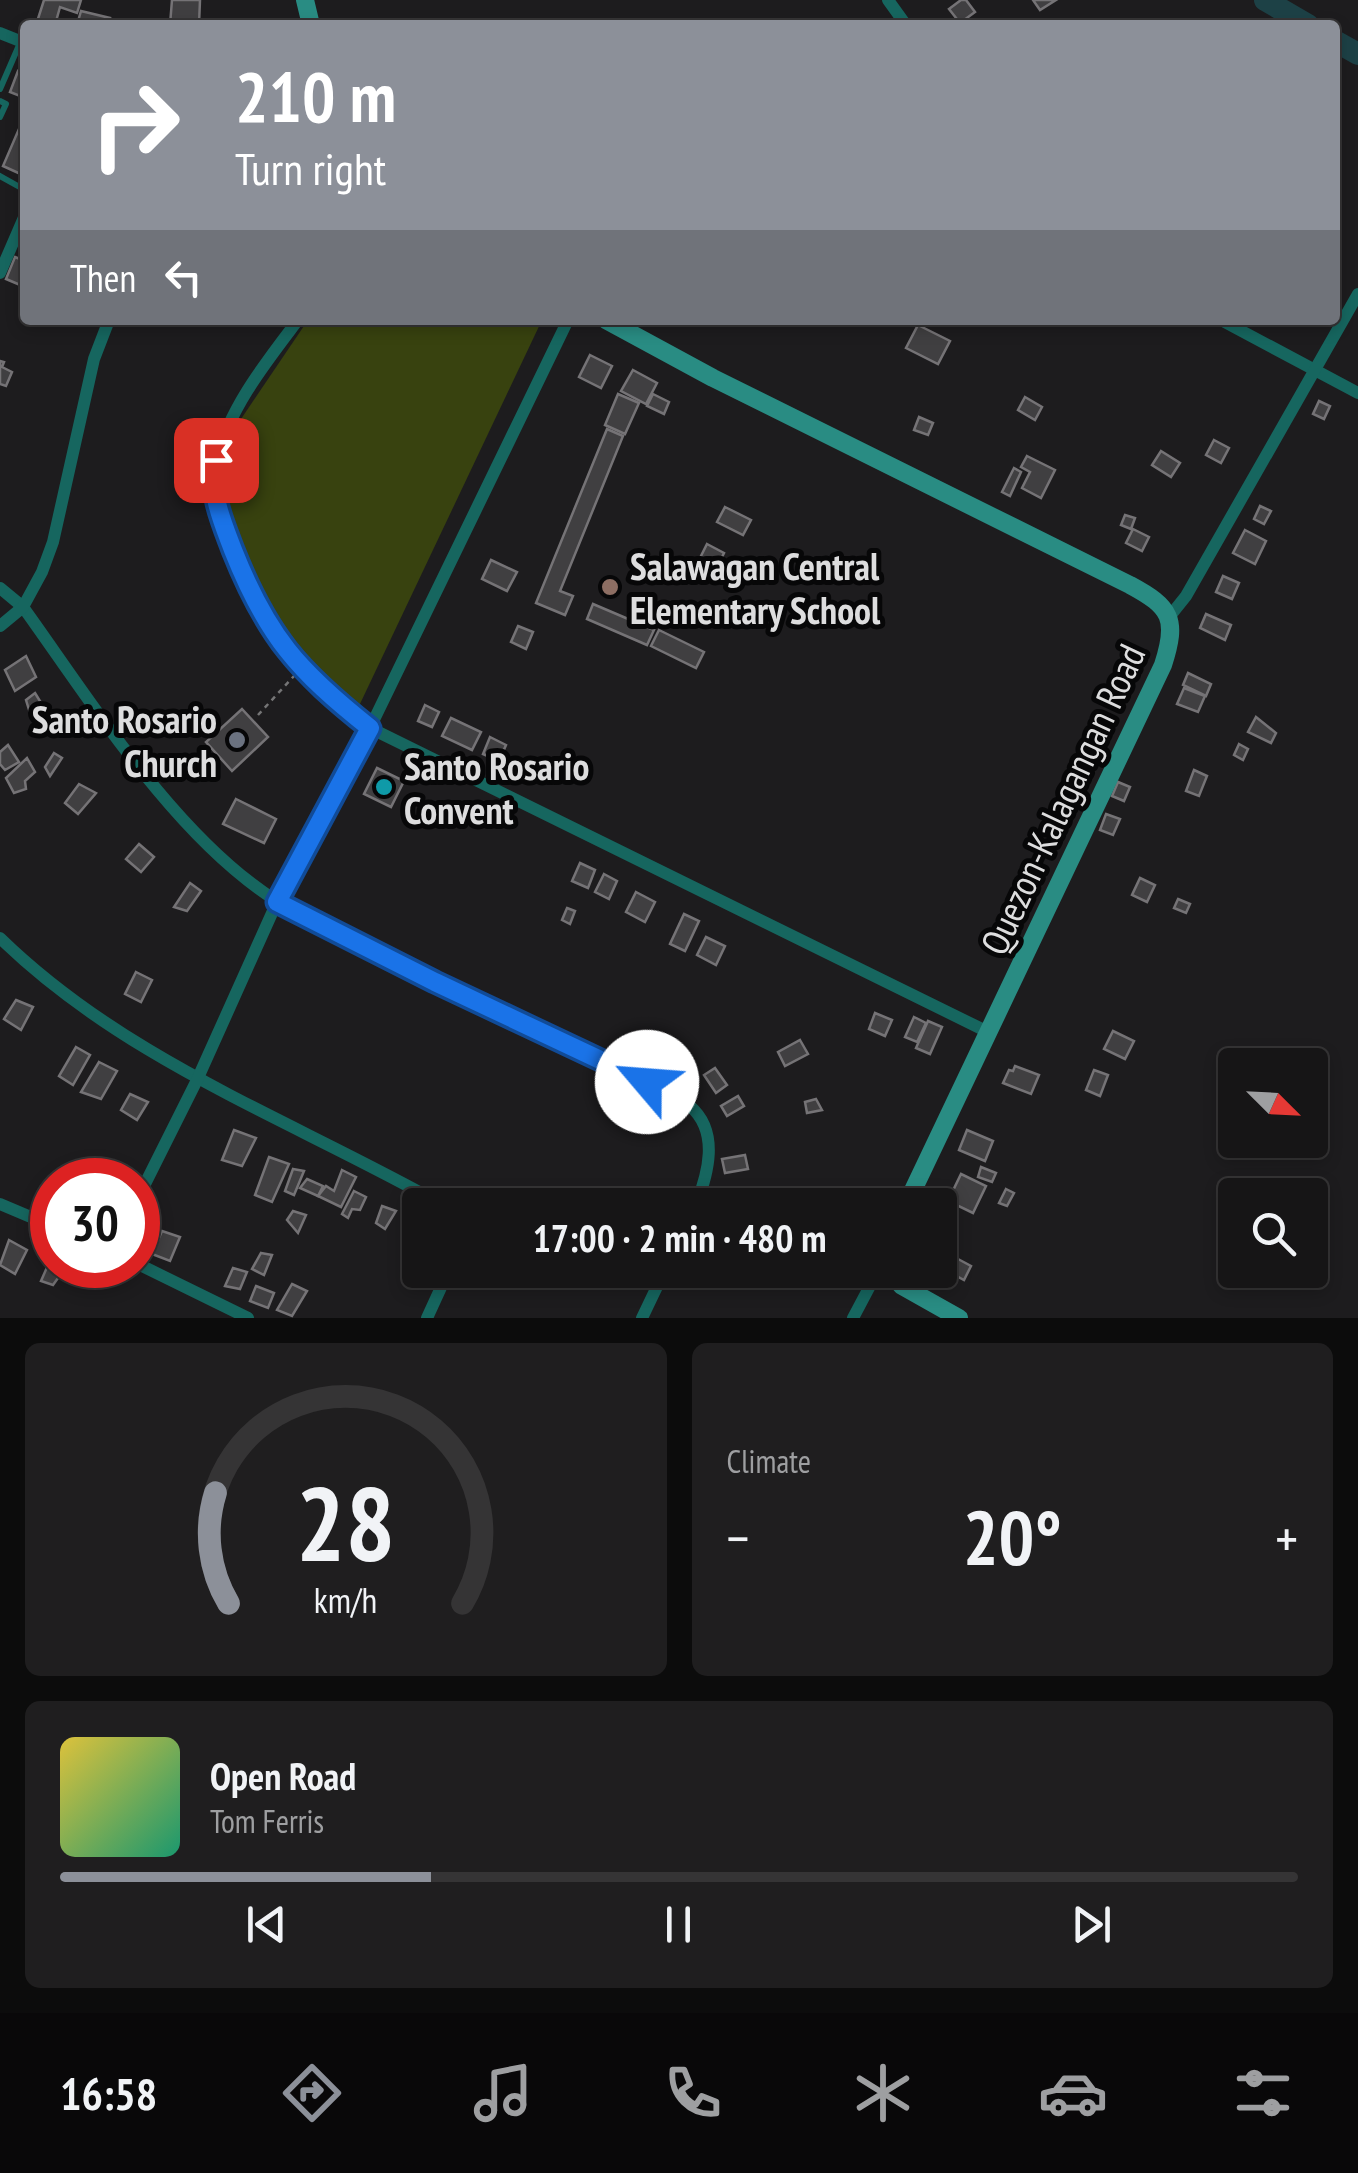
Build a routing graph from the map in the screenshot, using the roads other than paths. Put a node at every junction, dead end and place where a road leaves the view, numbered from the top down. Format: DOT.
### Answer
graph roads {
  1 [pos="20,48"];
  2 [pos="0,89"];
  3 [pos="0,102"];
  4 [pos="0,117"];
  5 [pos="20,227"];
  6 [pos="0,273"];
  7 [pos="1358,294"];
  8 [pos="107,325"];
  9 [pos="295,325"];
  10 [pos="566,325"];
  11 [pos="615,325"];
  12 [pos="1230,325"];
  13 [pos="1315,372"];
  14 [pos="1358,393"];
  15 [pos="0,588"];
  16 [pos="23,607"];
  17 [pos="1170,616"];
  18 [pos="0,626"];
  19 [pos="370,728"];
  20 [pos="277,902"];
  21 [pos="0,938"];
  22 [pos="988,1032"];
  23 [pos="197,1080"];
  24 [pos="158,1158"];
  25 [pos="410,1188"];
  26 [pos="703,1188"];
  27 [pos="914,1188"];
  28 [pos="0,1204"];
  29 [pos="30,1217"];
  30 [pos="160,1275"];
  31 [pos="441,1288"];
  32 [pos="656,1288"];
  33 [pos="869,1288"];
  34 [pos="907,1288"];
  35 [pos="248,1318"];
  36 [pos="427,1318"];
  37 [pos="642,1318"];
  38 [pos="854,1318"];
  39 [pos="960,1318"];
  1 -- 2 [label="lane"];
  3 -- 4 [label="lane"];
  5 -- 6 [label="street"];
  7 -- 13 [label="street"];
  8 -- 16 [label="street"];
  9 -- 19 [label="street"];
  10 -- 19 [label="street"];
  11 -- 17 [label="main road, Quezon-Kalagangan Road"];
  12 -- 13 [label="street"];
  13 -- 14 [label="street"];
  13 -- 17 [label="street"];
  15 -- 16 [label="street"];
  16 -- 18 [label="street"];
  16 -- 20 [label="street"];
  17 -- 22 [label="main road, Quezon-Kalagangan Road"];
  19 -- 20 [label="street"];
  19 -- 22 [label="street"];
  20 -- 23 [label="street"];
  20 -- 26 [label="street"];
  21 -- 23 [label="street"];
  22 -- 27 [label="main road, Quezon-Kalagangan Road"];
  23 -- 24 [label="street"];
  23 -- 25 [label="street"];
  28 -- 29 [label="street"];
  30 -- 35 [label="street"];
  31 -- 36 [label="street"];
  32 -- 37 [label="street"];
  33 -- 38 [label="street"];
  34 -- 39 [label="main road"];
}
